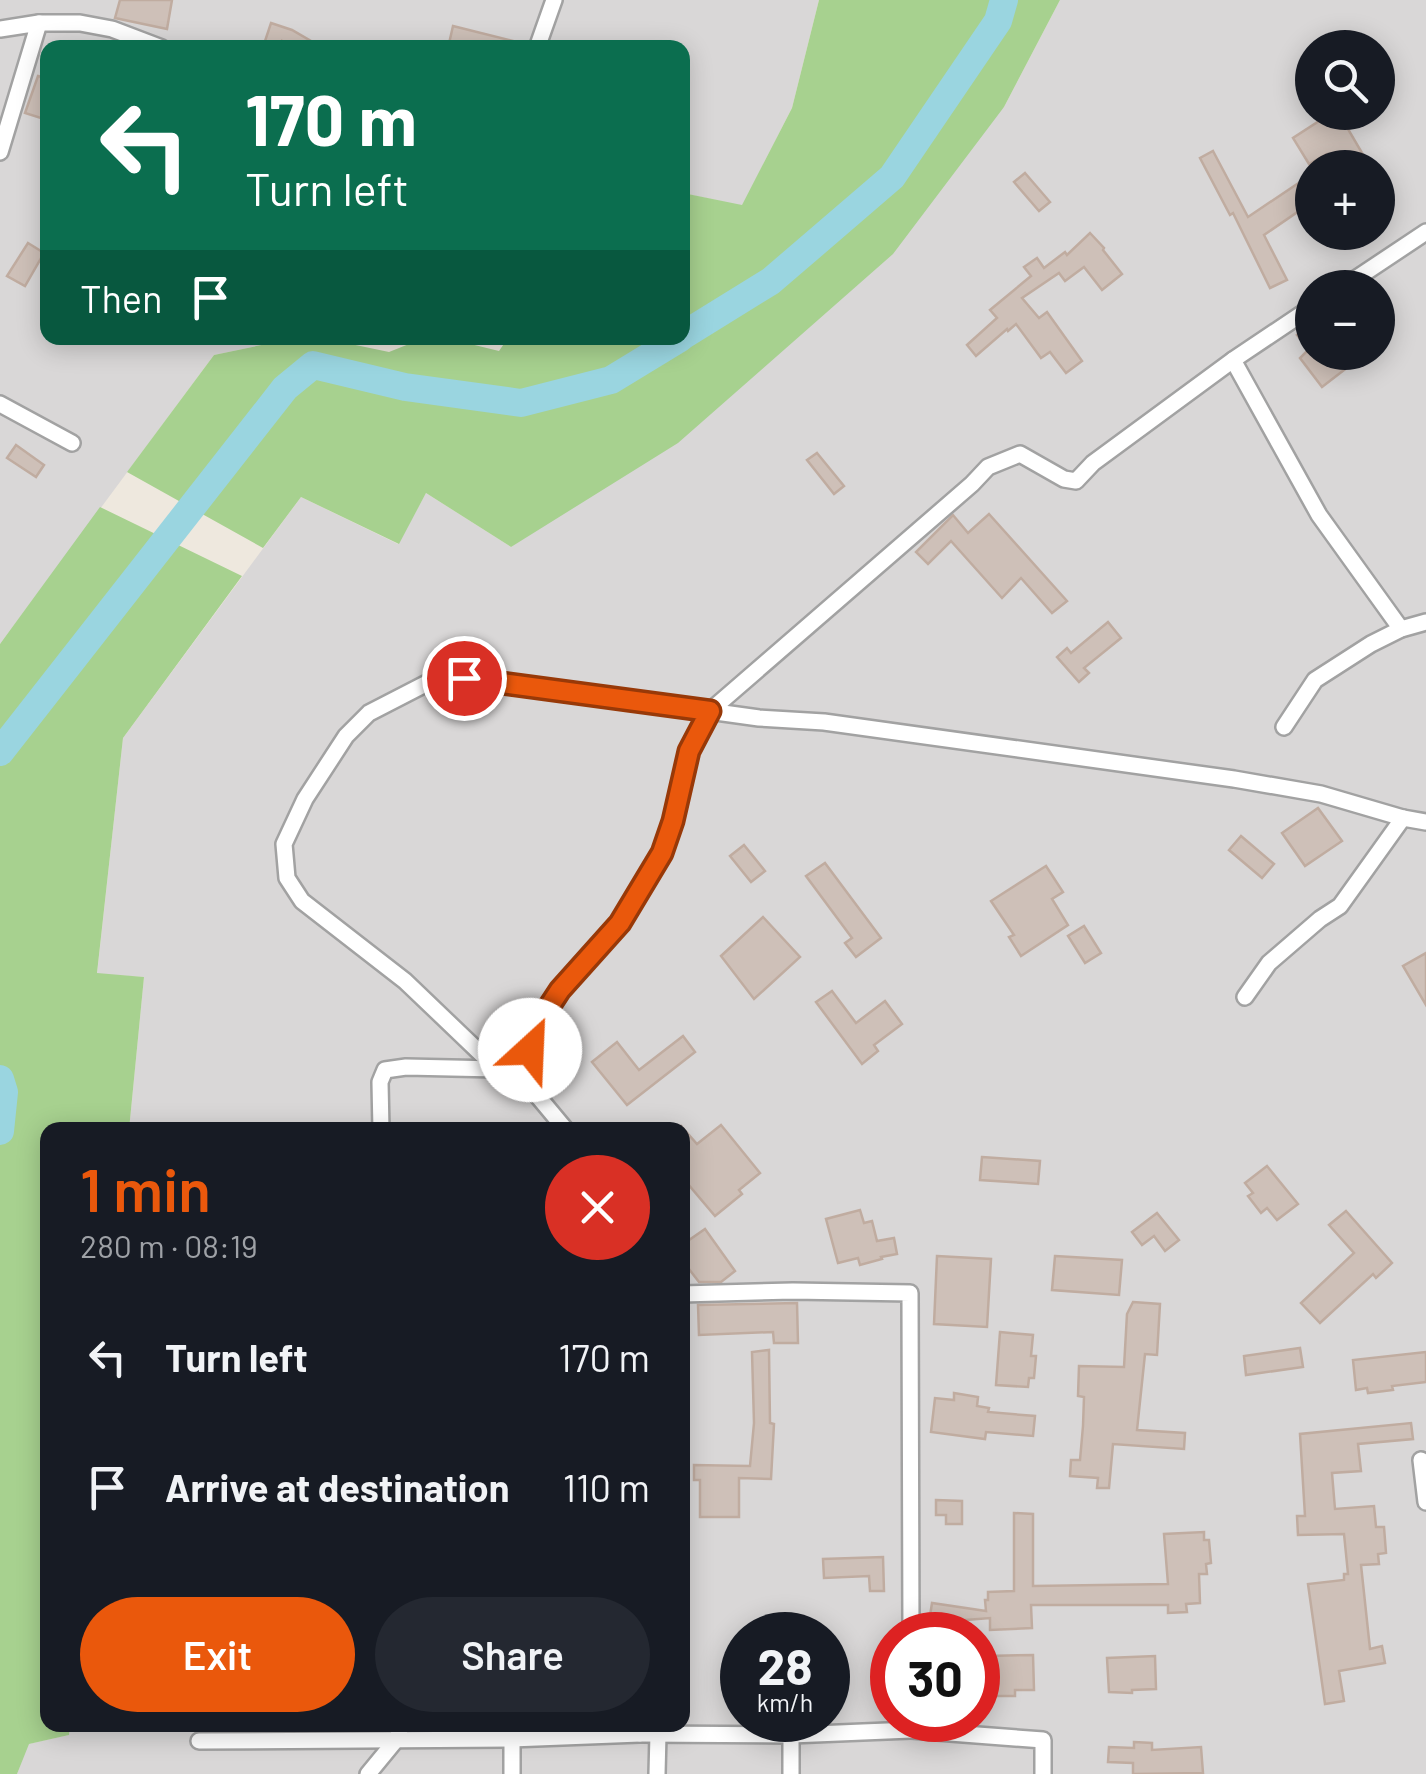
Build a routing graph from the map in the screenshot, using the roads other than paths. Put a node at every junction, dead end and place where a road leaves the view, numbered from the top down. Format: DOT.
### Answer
graph roads {
  1 [pos="554,0"];
  2 [pos="39,23"];
  3 [pos="0,29"];
  4 [pos="141,40"];
  5 [pos="541,40"];
  6 [pos="0,152"];
  7 [pos="1426,232"];
  8 [pos="1369,270"];
  9 [pos="1295,318"];
  10 [pos="1233,360"];
  11 [pos="0,404"];
  12 [pos="72,443"];
  13 [pos="1426,622"];
  14 [pos="1402,629"];
  15 [pos="710,711"];
  16 [pos="1284,727"];
  17 [pos="1403,818"];
  18 [pos="1426,822"];
  19 [pos="1245,996"];
  20 [pos="496,1069"];
  21 [pos="526,1082"];
  22 [pos="381,1122"];
  23 [pos="559,1122"];
  24 [pos="690,1294"];
  25 [pos="1421,1460"];
  26 [pos="1426,1502"];
  27 [pos="912,1612"];
  28 [pos="399,1732"];
  29 [pos="512,1732"];
  30 [pos="649,1732"];
  31 [pos="658,1734"];
  32 [pos="720,1734"];
  33 [pos="1000,1735"];
  34 [pos="199,1742"];
  35 [pos="792,1742"];
  36 [pos="368,1774"];
  37 [pos="512,1774"];
  38 [pos="656,1774"];
  39 [pos="791,1774"];
  40 [pos="1042,1774"];
  1 -- 5 [label="street"];
  2 -- 3 [label="street"];
  2 -- 4 [label="street"];
  2 -- 6 [label="street"];
  7 -- 8 [label="street"];
  9 -- 10 [label="street"];
  10 -- 14 [label="street"];
  10 -- 15 [label="street"];
  11 -- 12 [label="street"];
  13 -- 14 [label="street"];
  14 -- 16 [label="street"];
  15 -- 17 [label="street"];
  15 -- 20 [label="street"];
  15 -- 21 [label="street"];
  17 -- 18 [label="street"];
  17 -- 19 [label="street"];
  20 -- 21 [label="street"];
  20 -- 22 [label="street"];
  21 -- 23 [label="street"];
  24 -- 27 [label="street"];
  25 -- 26 [label="street"];
  28 -- 29 [label="street"];
  28 -- 34 [label="street"];
  28 -- 36 [label="street"];
  29 -- 37 [label="street"];
  30 -- 31 [label="street"];
  31 -- 32 [label="street"];
  31 -- 38 [label="street"];
  33 -- 40 [label="street"];
  35 -- 39 [label="street"];
}
